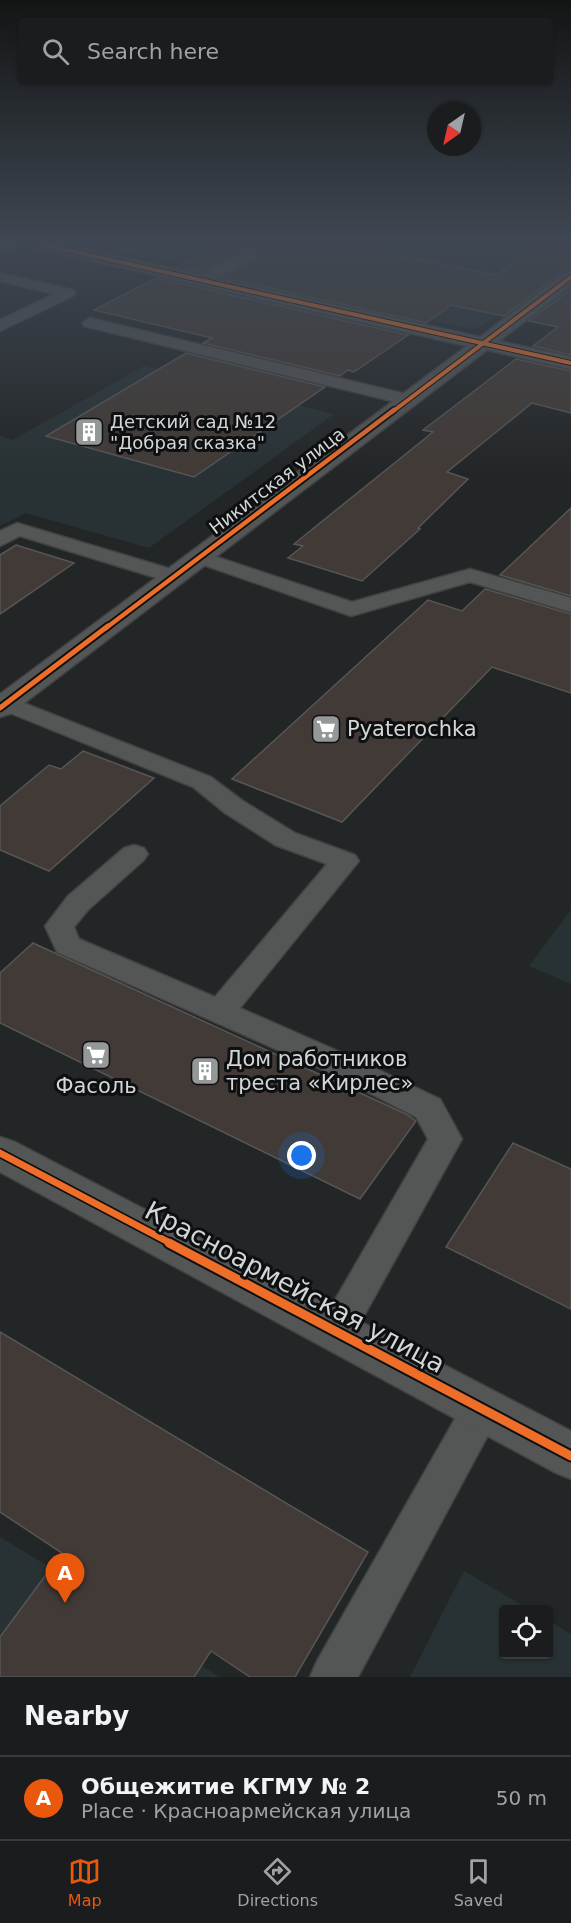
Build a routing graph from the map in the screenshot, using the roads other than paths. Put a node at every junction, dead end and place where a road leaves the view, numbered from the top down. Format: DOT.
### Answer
graph roads {
  1 [pos="16,318"];
  2 [pos="372,318"];
  3 [pos="518,318"];
  4 [pos="90,323"];
  5 [pos="0,326"];
  6 [pos="484,343"];
  7 [pos="571,363"];
  8 [pos="408,400"];
  9 [pos="0,540"];
  10 [pos="199,558"];
  11 [pos="173,577"];
  12 [pos="571,605"];
  13 [pos="3,705"];
  14 [pos="134,854"];
  15 [pos="220,1012"];
  16 [pos="0,1153"];
  17 [pos="336,1331"];
  18 [pos="482,1409"];
  19 [pos="571,1456"];
  20 [pos="333,1677"];
  1 -- 5 [label="lane"];
  2 -- 6 [label="street"];
  3 -- 6 [label="street, Никитская улица"];
  4 -- 8 [label="lane"];
  6 -- 7 [label="street"];
  6 -- 8 [label="street, Никитская улица"];
  8 -- 10 [label="street, Никитская улица"];
  9 -- 11 [label="lane"];
  10 -- 11 [label="street, Никитская улица"];
  10 -- 12 [label="lane"];
  11 -- 13 [label="street, Никитская улица"];
  13 -- 15 [label="lane"];
  14 -- 15 [label="lane"];
  15 -- 17 [label="lane"];
  16 -- 17 [label="street, Красноармейская улица"];
  17 -- 18 [label="street, Красноармейская улица"];
  18 -- 19 [label="street, Красноармейская улица"];
  18 -- 20 [label="lane"];
}
